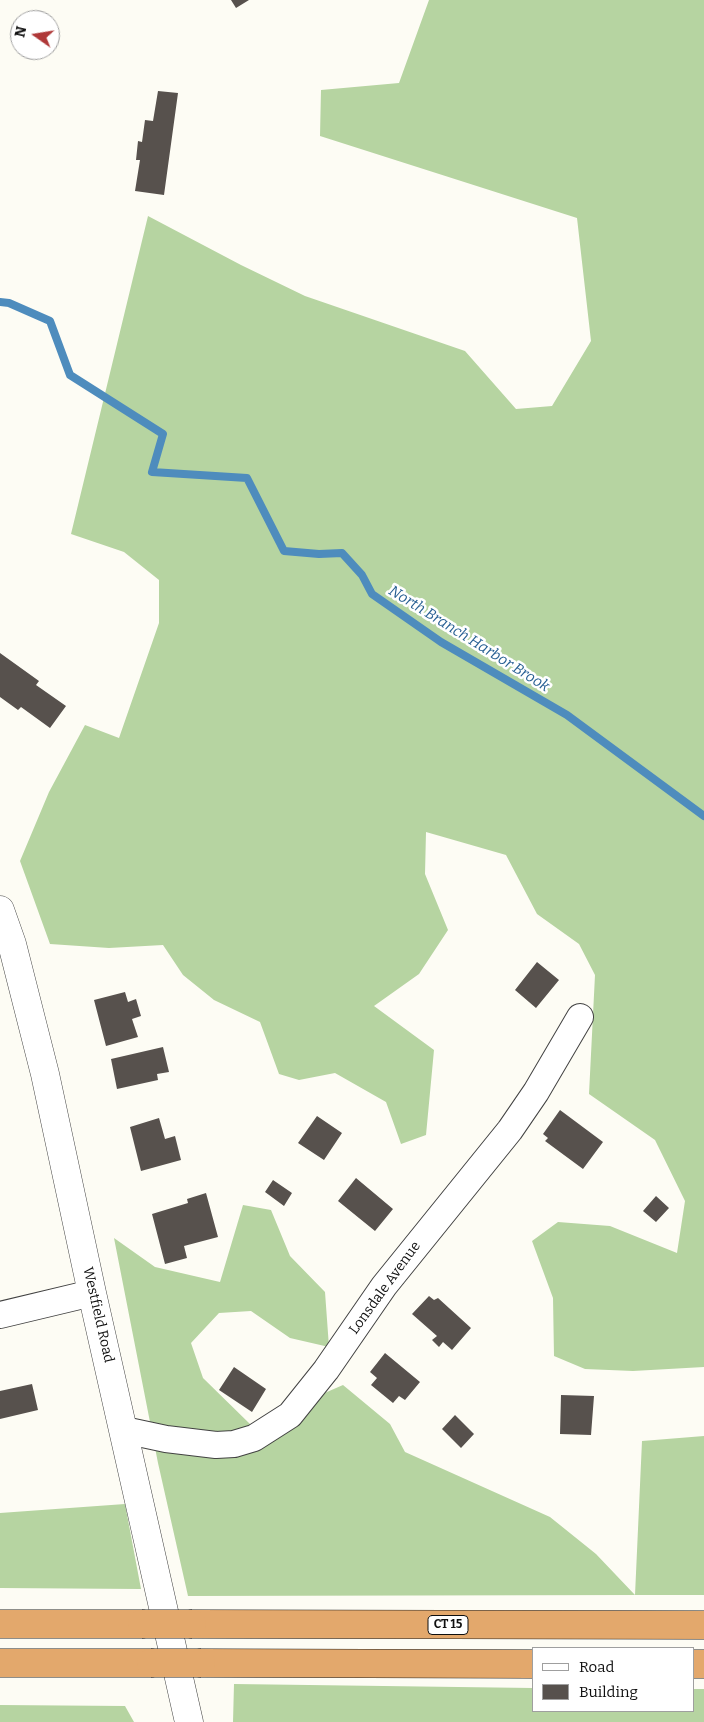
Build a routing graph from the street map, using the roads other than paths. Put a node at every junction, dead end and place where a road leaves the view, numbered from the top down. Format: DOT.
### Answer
graph roads {
  1 [pos="0,910"];
  2 [pos="580,1017"];
  3 [pos="92,1292"];
  4 [pos="0,1315"];
  5 [pos="124,1430"];
  6 [pos="0,1624"];
  7 [pos="704,1625"];
  8 [pos="0,1663"];
  9 [pos="532,1664"];
  10 [pos="189,1722"];
  1 -- 3 [label="street, Westfield Road"];
  2 -- 5 [label="street, Lonsdale Avenue"];
  3 -- 4 [label="street"];
  3 -- 5 [label="street, Westfield Road"];
  5 -- 10 [label="street, Westfield Road"];
  6 -- 7 [label="highway, CT 15, bridge"];
  8 -- 9 [label="highway, bridge"];
}
